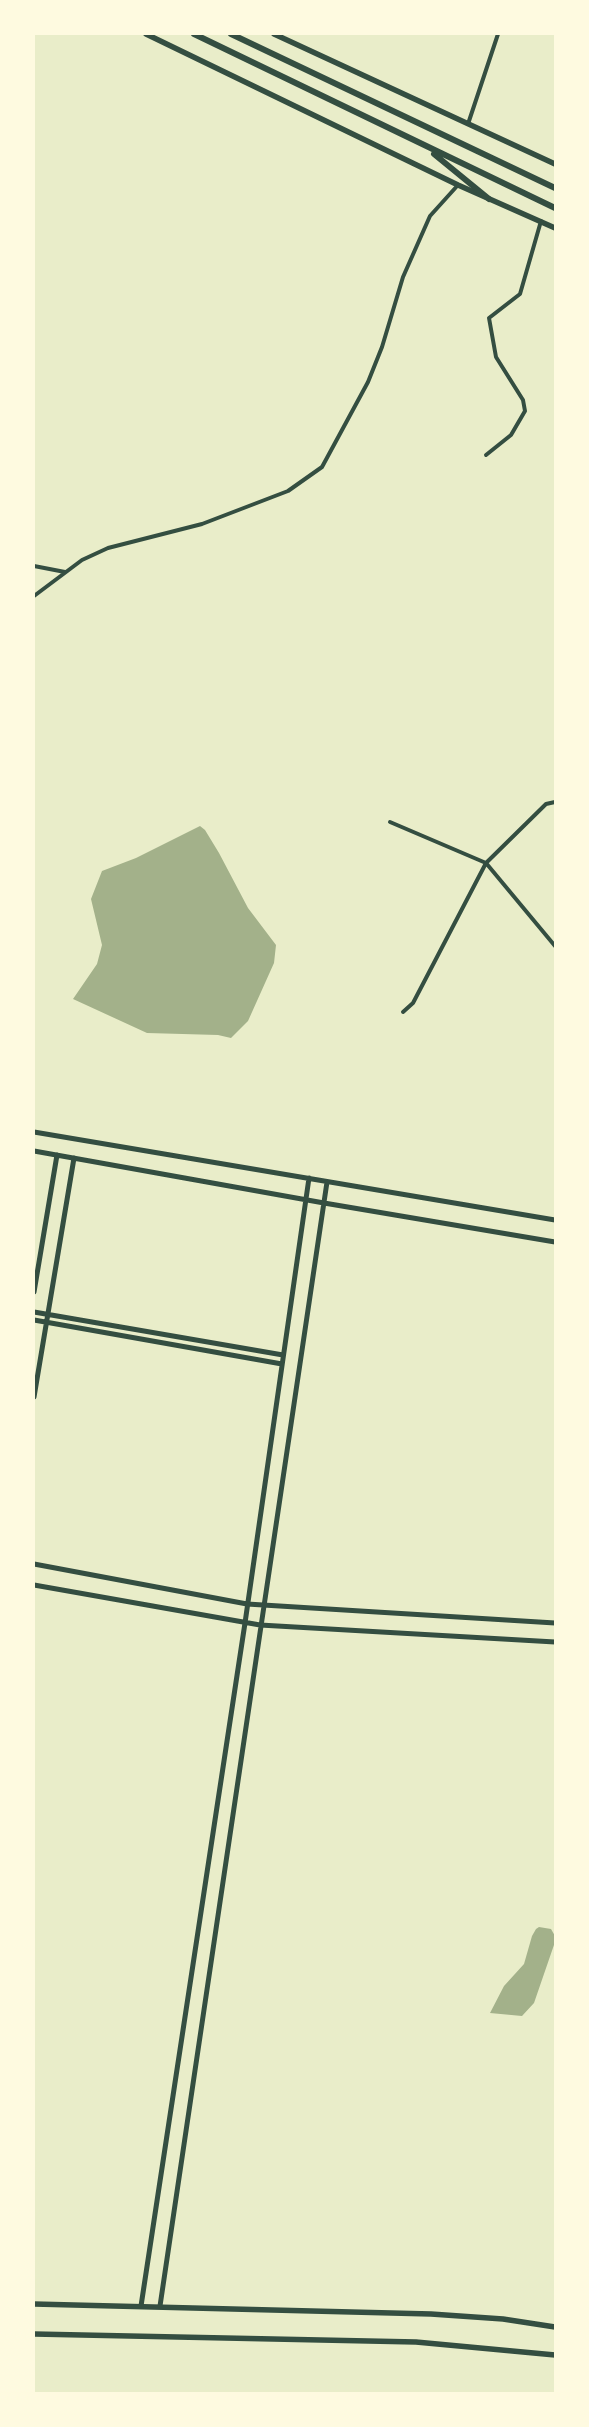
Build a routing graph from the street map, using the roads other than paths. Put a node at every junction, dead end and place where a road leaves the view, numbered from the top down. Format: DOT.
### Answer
graph roads {
  1 [pos="146,34"];
  2 [pos="194,34"];
  3 [pos="232,34"];
  4 [pos="274,34"];
  5 [pos="498,34"];
  6 [pos="468,124"];
  7 [pos="425,147"];
  8 [pos="555,164"];
  9 [pos="458,186"];
  10 [pos="555,188"];
  11 [pos="489,199"];
  12 [pos="555,208"];
  13 [pos="540,221"];
  14 [pos="555,228"];
  15 [pos="486,455"];
  16 [pos="34,566"];
  17 [pos="65,572"];
  18 [pos="34,596"];
  19 [pos="555,802"];
  20 [pos="390,822"];
  21 [pos="486,863"];
  22 [pos="555,946"];
  23 [pos="403,1012"];
  24 [pos="34,1132"];
  25 [pos="34,1151"];
  26 [pos="57,1154"];
  27 [pos="74,1158"];
  28 [pos="309,1178"];
  29 [pos="327,1182"];
  30 [pos="307,1200"];
  31 [pos="324,1204"];
  32 [pos="555,1220"];
  33 [pos="555,1242"];
  34 [pos="34,1292"];
  35 [pos="34,1312"];
  36 [pos="48,1314"];
  37 [pos="34,1320"];
  38 [pos="47,1322"];
  39 [pos="283,1355"];
  40 [pos="282,1364"];
  41 [pos="34,1397"];
  42 [pos="34,1564"];
  43 [pos="34,1585"];
  44 [pos="247,1604"];
  45 [pos="263,1606"];
  46 [pos="245,1623"];
  47 [pos="555,1623"];
  48 [pos="260,1625"];
  49 [pos="555,1642"];
  50 [pos="34,2304"];
  51 [pos="141,2306"];
  52 [pos="160,2306"];
  53 [pos="555,2327"];
  54 [pos="34,2334"];
  55 [pos="555,2355"];
  1 -- 9 [label="main road"];
  2 -- 7 [label="main road"];
  3 -- 10 [label="main road"];
  4 -- 6 [label="main road"];
  5 -- 6 [label="street"];
  6 -- 8 [label="main road"];
  7 -- 11 [label="main road"];
  7 -- 12 [label="main road"];
  9 -- 11 [label="main road"];
  9 -- 17 [label="street"];
  11 -- 13 [label="main road"];
  13 -- 14 [label="main road"];
  13 -- 15 [label="street"];
  16 -- 17 [label="street"];
  17 -- 18 [label="street"];
  19 -- 21 [label="street"];
  20 -- 21 [label="street"];
  21 -- 22 [label="street"];
  21 -- 23 [label="street"];
  24 -- 28 [label="street"];
  25 -- 26 [label="street"];
  26 -- 27 [label="street"];
  26 -- 34 [label="street"];
  27 -- 30 [label="street"];
  27 -- 36 [label="street"];
  28 -- 29 [label="street"];
  28 -- 30 [label="street"];
  29 -- 31 [label="street"];
  29 -- 32 [label="street"];
  30 -- 31 [label="street"];
  30 -- 39 [label="street"];
  31 -- 33 [label="street"];
  31 -- 45 [label="street"];
  35 -- 36 [label="street"];
  36 -- 38 [label="street"];
  36 -- 39 [label="street"];
  37 -- 38 [label="street"];
  38 -- 40 [label="street"];
  38 -- 41 [label="street"];
  39 -- 40 [label="street"];
  40 -- 44 [label="street"];
  42 -- 44 [label="street"];
  43 -- 46 [label="street"];
  44 -- 45 [label="street"];
  44 -- 46 [label="street"];
  45 -- 47 [label="street"];
  45 -- 48 [label="street"];
  46 -- 48 [label="street"];
  46 -- 51 [label="street"];
  48 -- 49 [label="street"];
  48 -- 52 [label="street"];
  50 -- 51 [label="main road"];
  51 -- 52 [label="main road"];
  52 -- 53 [label="main road"];
  54 -- 55 [label="main road"];
}
